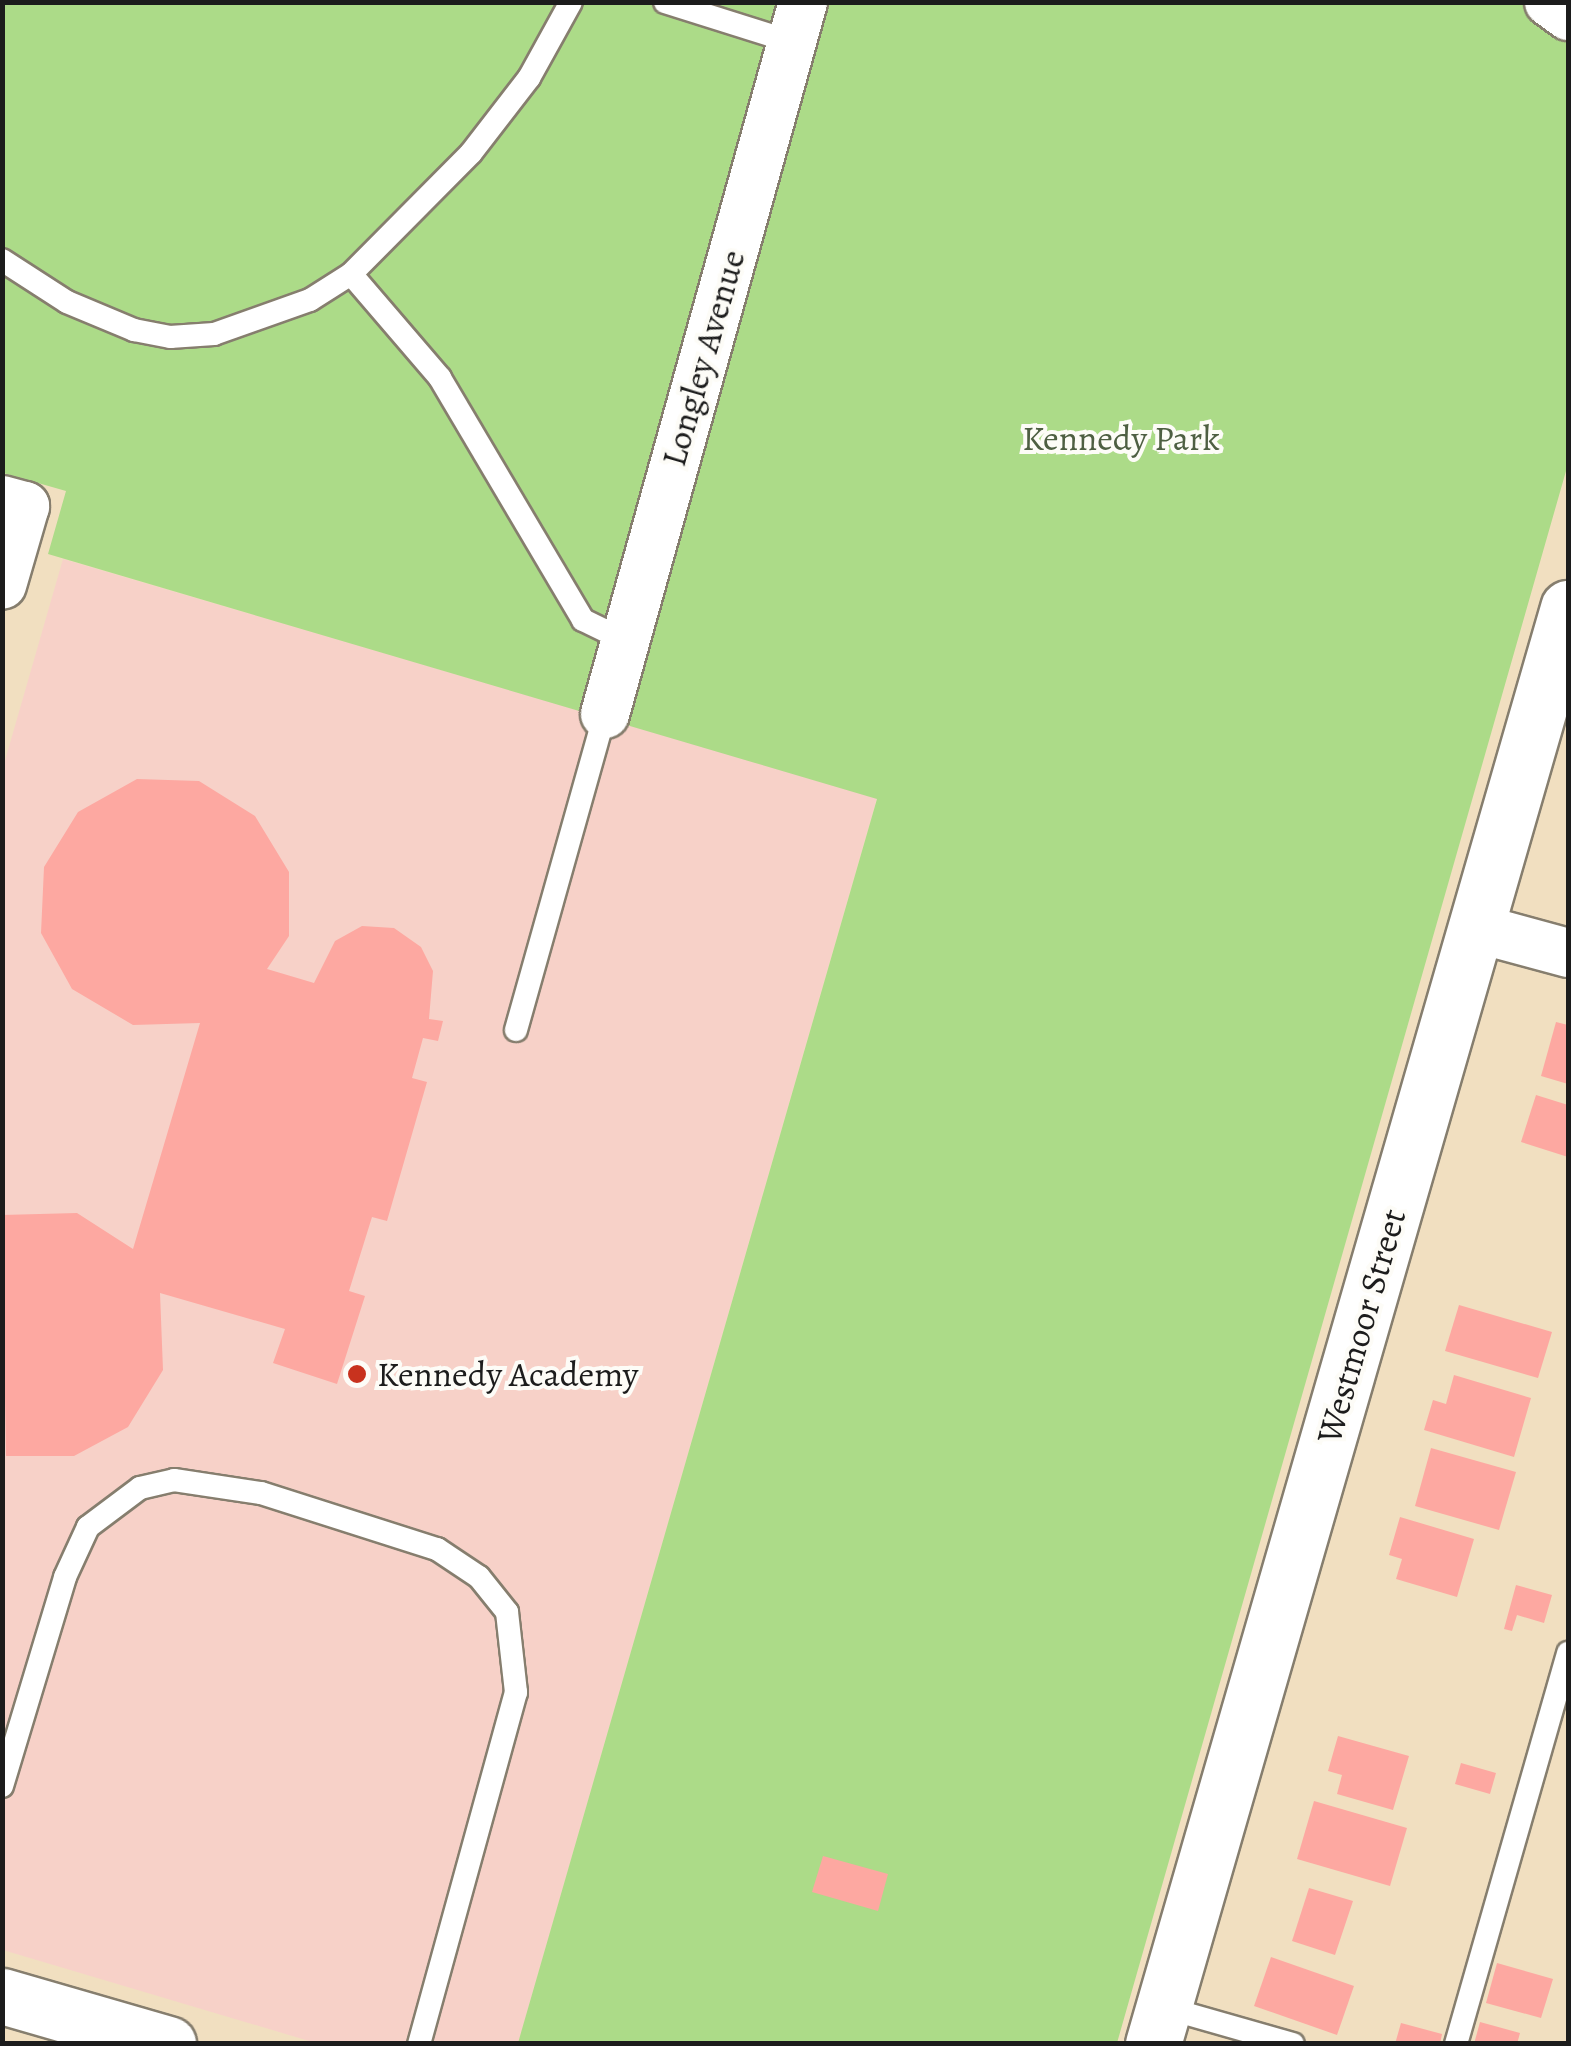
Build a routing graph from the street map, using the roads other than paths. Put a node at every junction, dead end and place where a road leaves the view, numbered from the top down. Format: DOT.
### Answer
graph roads {
  1 [pos="571,2"];
  2 [pos="665,2"];
  3 [pos="1549,2"];
  4 [pos="1568,16"];
  5 [pos="797,22"];
  6 [pos="2,260"];
  7 [pos="351,274"];
  8 [pos="14,503"];
  9 [pos="2,584"];
  10 [pos="1568,608"];
  11 [pos="624,640"];
  12 [pos="605,714"];
  13 [pos="1476,928"];
  14 [pos="1568,954"];
  15 [pos="516,1030"];
  16 [pos="1568,1653"];
  17 [pos="2,1786"];
  18 [pos="2,1996"];
  19 [pos="1158,2025"];
  20 [pos="168,2044"];
  21 [pos="419,2044"];
  22 [pos="1293,2044"];
  23 [pos="1456,2044"];
  1 -- 7 [label="lane"];
  2 -- 5 [label="lane"];
  3 -- 4 [label="street"];
  5 -- 11 [label="street, Longley Avenue"];
  6 -- 7 [label="lane"];
  7 -- 11 [label="lane"];
  8 -- 9 [label="street"];
  10 -- 13 [label="street, Westmoor Street"];
  11 -- 12 [label="street, Longley Avenue"];
  12 -- 15 [label="lane"];
  13 -- 14 [label="street"];
  13 -- 19 [label="street, Westmoor Street"];
  16 -- 23 [label="lane"];
  17 -- 21 [label="lane"];
  18 -- 20 [label="street"];
  19 -- 22 [label="lane"];
}
